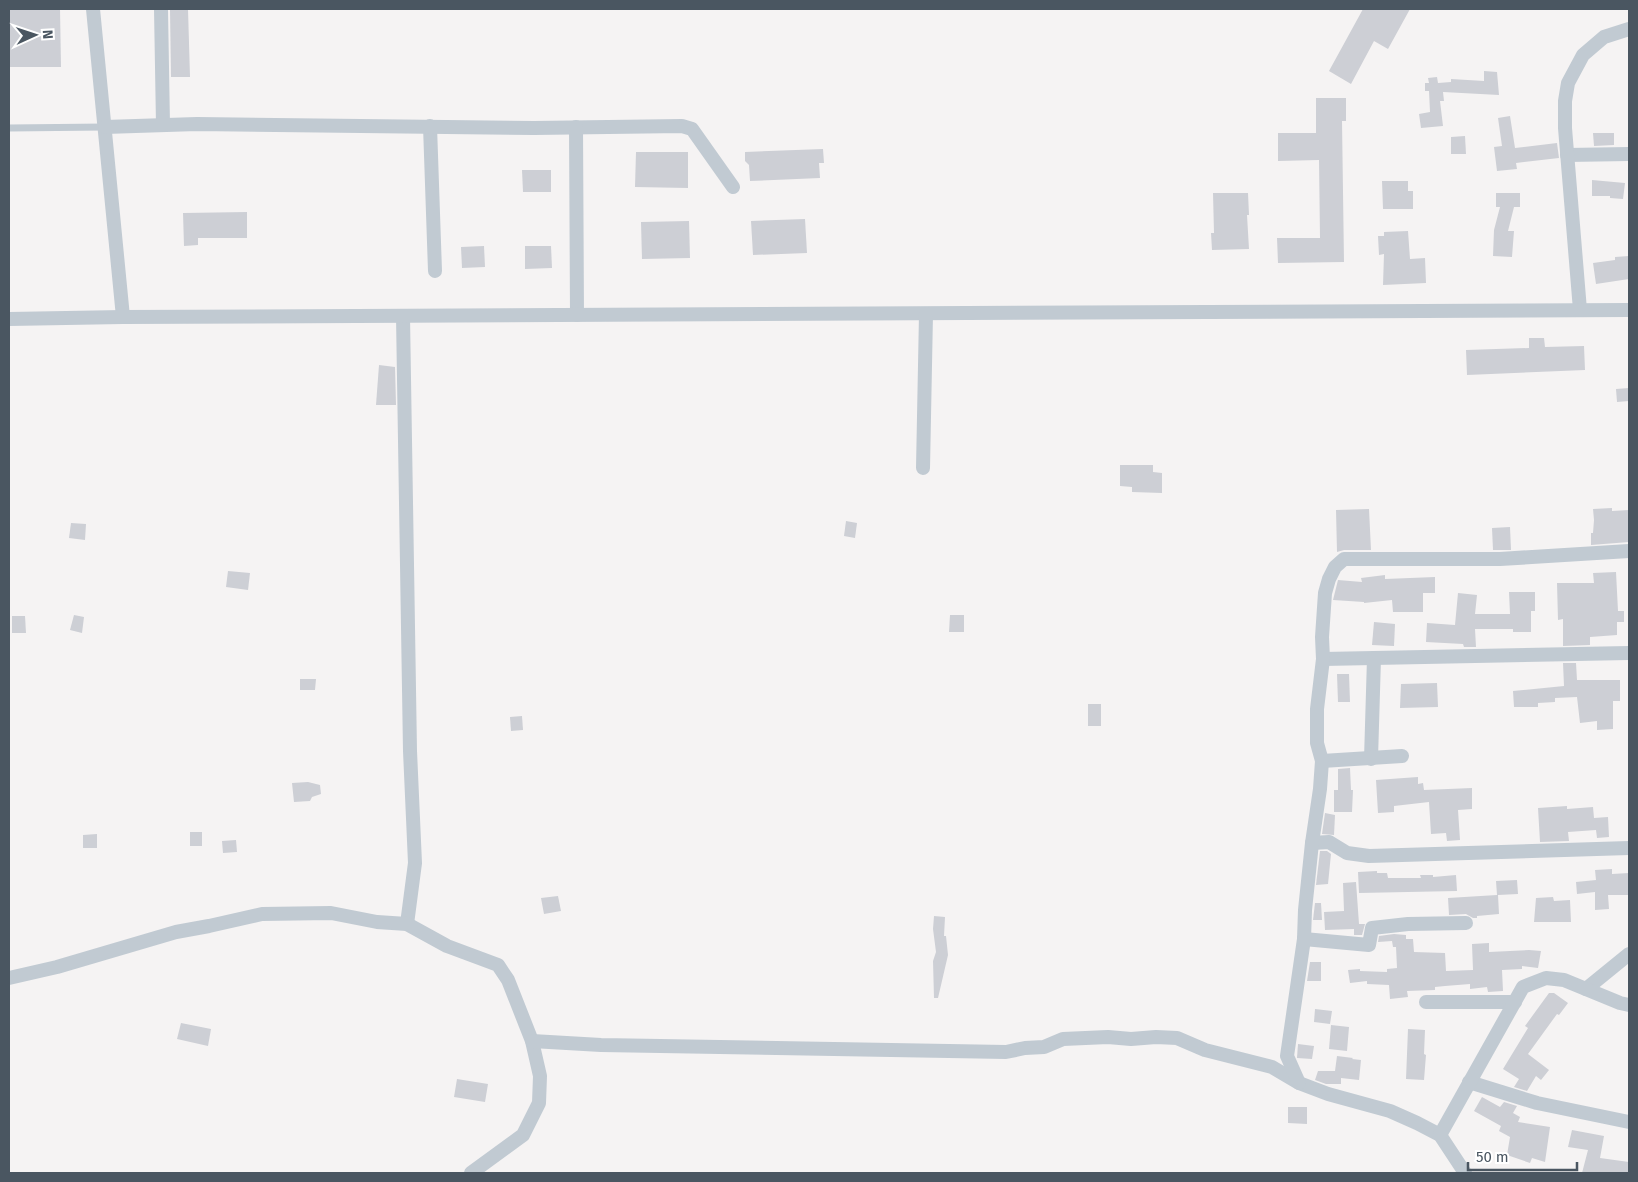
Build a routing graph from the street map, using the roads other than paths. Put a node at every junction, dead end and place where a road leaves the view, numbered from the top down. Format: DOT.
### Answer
graph roads {
  1 [pos="93,9"];
  2 [pos="161,9"];
  3 [pos="1629,29"];
  4 [pos="163,125"];
  5 [pos="430,126"];
  6 [pos="106,127"];
  7 [pos="576,127"];
  8 [pos="9,128"];
  9 [pos="1629,154"];
  10 [pos="1567,155"];
  11 [pos="733,186"];
  12 [pos="435,271"];
  13 [pos="1580,310"];
  14 [pos="1629,310"];
  15 [pos="926,314"];
  16 [pos="577,315"];
  17 [pos="403,316"];
  18 [pos="123,317"];
  19 [pos="9,319"];
  20 [pos="923,468"];
  21 [pos="1629,551"];
  22 [pos="1629,653"];
  23 [pos="1374,658"];
  24 [pos="1323,659"];
  25 [pos="1402,756"];
  26 [pos="1371,759"];
  27 [pos="1322,762"];
  28 [pos="1312,843"];
  29 [pos="1629,848"];
  30 [pos="1466,923"];
  31 [pos="408,924"];
  32 [pos="1304,939"];
  33 [pos="1629,954"];
  34 [pos="9,978"];
  35 [pos="1586,989"];
  36 [pos="1426,1002"];
  37 [pos="1514,1002"];
  38 [pos="1629,1005"];
  39 [pos="532,1041"];
  40 [pos="1287,1056"];
  41 [pos="1272,1067"];
  42 [pos="1469,1082"];
  43 [pos="1299,1083"];
  44 [pos="1629,1122"];
  45 [pos="1440,1135"];
  46 [pos="471,1173"];
  47 [pos="1465,1173"];
  1 -- 6 [label="street"];
  2 -- 4 [label="street"];
  3 -- 10 [label="street"];
  4 -- 5 [label="street"];
  4 -- 6 [label="street"];
  5 -- 7 [label="street"];
  5 -- 12 [label="street"];
  6 -- 8 [label="lane"];
  6 -- 18 [label="street"];
  7 -- 11 [label="street"];
  7 -- 16 [label="street"];
  9 -- 10 [label="street"];
  10 -- 13 [label="street"];
  13 -- 14 [label="street"];
  13 -- 15 [label="street"];
  15 -- 16 [label="street"];
  15 -- 20 [label="street"];
  16 -- 17 [label="street"];
  17 -- 18 [label="street"];
  17 -- 31 [label="street"];
  18 -- 19 [label="street"];
  21 -- 24 [label="street"];
  22 -- 23 [label="street"];
  23 -- 24 [label="street"];
  23 -- 26 [label="street"];
  24 -- 27 [label="street"];
  25 -- 26 [label="street"];
  26 -- 27 [label="street"];
  27 -- 28 [label="street"];
  28 -- 29 [label="street"];
  28 -- 32 [label="street"];
  30 -- 32 [label="street"];
  31 -- 34 [label="street"];
  31 -- 39 [label="street"];
  32 -- 40 [label="street"];
  33 -- 35 [label="street"];
  35 -- 37 [label="street"];
  35 -- 38 [label="street"];
  36 -- 37 [label="street"];
  37 -- 42 [label="street"];
  39 -- 41 [label="street"];
  39 -- 46 [label="street"];
  40 -- 41 [label="street"];
  40 -- 43 [label="street"];
  41 -- 43 [label="street"];
  42 -- 44 [label="street"];
  42 -- 45 [label="street"];
  43 -- 45 [label="street"];
  45 -- 47 [label="street"];
}
